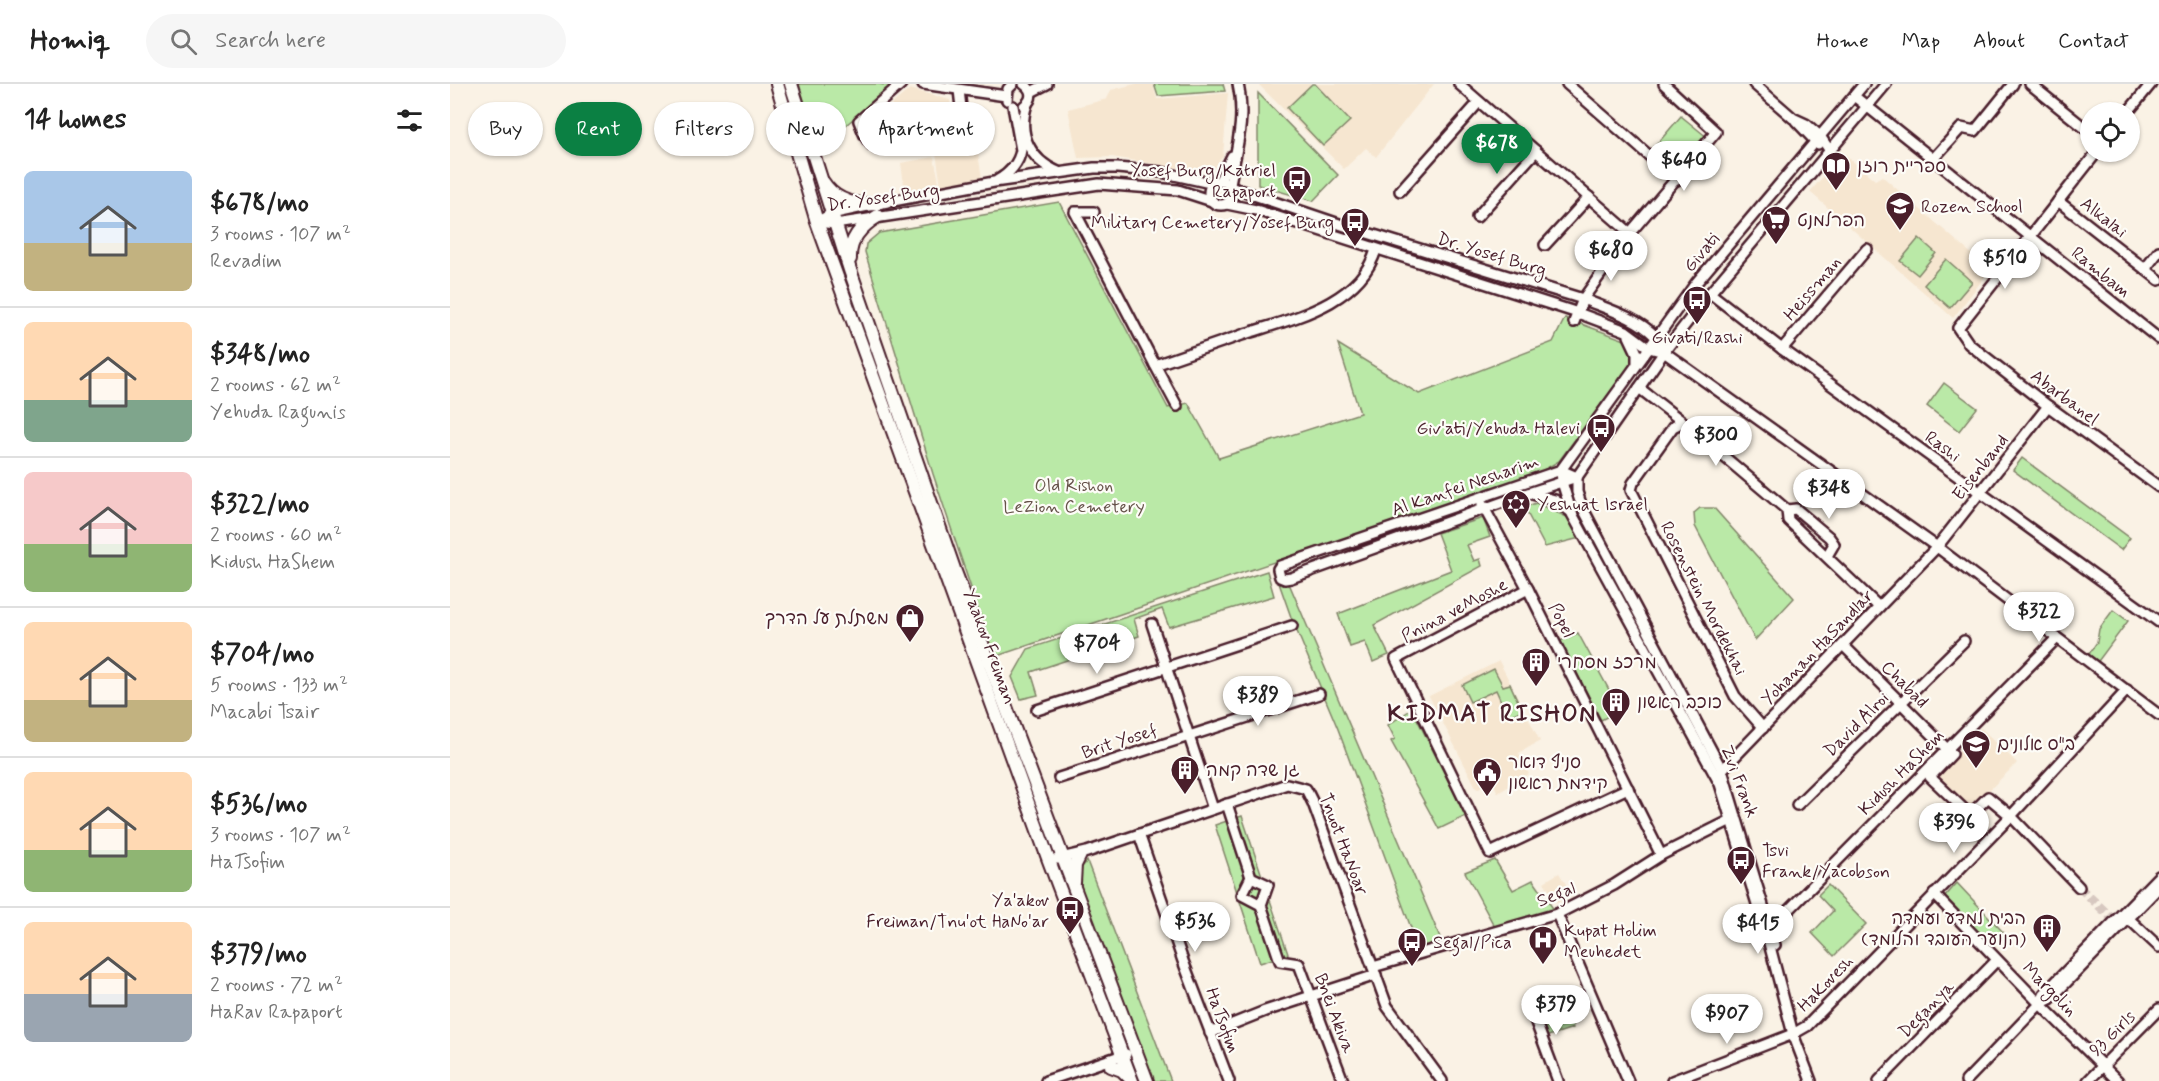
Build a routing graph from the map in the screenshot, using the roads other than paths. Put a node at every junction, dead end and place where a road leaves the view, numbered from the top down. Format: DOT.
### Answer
graph roads {
  1 [pos="777,84"];
  2 [pos="791,84"];
  3 [pos="901,84"];
  4 [pos="923,84"];
  5 [pos="1013,84"];
  6 [pos="1024,84"];
  7 [pos="1047,84"];
  8 [pos="1238,84"];
  9 [pos="1459,84"];
  10 [pos="1567,84"];
  11 [pos="1664,84"];
  12 [pos="1754,84"];
  13 [pos="1864,84"];
  14 [pos="1886,84"];
  15 [pos="2013,84"];
  16 [pos="2030,84"];
  17 [pos="2151,84"];
  18 [pos="959,90"];
  19 [pos="1031,92"];
  20 [pos="1006,96"];
  21 [pos="1854,96"];
  22 [pos="1479,102"];
  23 [pos="2136,102"];
  24 [pos="1027,104"];
  25 [pos="1012,106"];
  26 [pos="1867,107"];
  27 [pos="1795,121"];
  28 [pos="2080,124"];
  29 [pos="1817,139"];
  30 [pos="1236,149"];
  31 [pos="1536,151"];
  32 [pos="1830,151"];
  33 [pos="1799,159"];
  34 [pos="1933,159"];
  35 [pos="2089,162"];
  36 [pos="817,170"];
  37 [pos="1058,172"];
  38 [pos="1677,180"];
  39 [pos="1218,181"];
  40 [pos="993,182"];
  41 [pos="1232,186"];
  42 [pos="1400,191"];
  43 [pos="1589,197"];
  44 [pos="1212,201"];
  45 [pos="2058,201"];
  46 [pos="1227,204"];
  47 [pos="877,210"];
  48 [pos="1094,212"];
  49 [pos="1477,217"];
  50 [pos="833,219"];
  51 [pos="817,222"];
  52 [pos="1630,233"];
  53 [pos="2030,236"];
  54 [pos="1545,245"];
  55 [pos="1867,249"];
  56 [pos="1376,250"];
  57 [pos="2159,251"];
  58 [pos="2145,269"];
  59 [pos="850,270"];
  60 [pos="2159,280"];
  61 [pos="1594,282"];
  62 [pos="1710,293"];
  63 [pos="1583,299"];
  64 [pos="1607,308"];
  65 [pos="1576,317"];
  66 [pos="1626,331"];
  67 [pos="1656,337"];
  68 [pos="2159,339"];
  69 [pos="1648,348"];
  70 [pos="1782,349"];
  71 [pos="1664,352"];
  72 [pos="1637,364"];
  73 [pos="1155,365"];
  74 [pos="1639,388"];
  75 [pos="1178,406"];
  76 [pos="2048,406"];
  77 [pos="1683,422"];
  78 [pos="1561,470"];
  79 [pos="1577,477"];
  80 [pos="1562,482"];
  81 [pos="2159,487"];
  82 [pos="1528,493"];
  83 [pos="1980,494"];
  84 [pos="1479,498"];
  85 [pos="1484,508"];
  86 [pos="1787,510"];
  87 [pos="1572,514"];
  88 [pos="1937,547"];
  89 [pos="1827,556"];
  90 [pos="1528,589"];
  91 [pos="1878,607"];
  92 [pos="2159,622"];
  93 [pos="1152,624"];
  94 [pos="1292,626"];
  95 [pos="2056,639"];
  96 [pos="1964,641"];
  97 [pos="1843,645"];
  98 [pos="1166,667"];
  99 [pos="2127,690"];
  100 [pos="1319,694"];
  101 [pos="1901,703"];
  102 [pos="1037,710"];
  103 [pos="2159,715"];
  104 [pos="1763,728"];
  105 [pos="1189,735"];
  106 [pos="1947,749"];
  107 [pos="1722,770"];
  108 [pos="1059,778"];
  109 [pos="1628,788"];
  110 [pos="1227,804"];
  111 [pos="1797,805"];
  112 [pos="1214,808"];
  113 [pos="2011,816"];
  114 [pos="1734,819"];
  115 [pos="1139,834"];
  116 [pos="1055,840"];
  117 [pos="1082,853"];
  118 [pos="1661,855"];
  119 [pos="1058,861"];
  120 [pos="2159,876"];
  121 [pos="1251,877"];
  122 [pos="2079,887"];
  123 [pos="2159,887"];
  124 [pos="1074,888"];
  125 [pos="1934,894"];
  126 [pos="1261,905"];
  127 [pos="1557,914"];
  128 [pos="2128,918"];
  129 [pos="1771,928"];
  130 [pos="2159,947"];
  131 [pos="1997,960"];
  132 [pos="1374,971"];
  133 [pos="1310,996"];
  134 [pos="1528,1001"];
  135 [pos="2040,1004"];
  136 [pos="2159,1009"];
  137 [pos="1795,1030"];
  138 [pos="1210,1033"];
  139 [pos="1137,1053"];
  140 [pos="1117,1060"];
  141 [pos="2103,1065"];
  142 [pos="1131,1080"];
  143 [pos="1046,1081"];
  144 [pos="1147,1081"];
  145 [pos="1229,1081"];
  146 [pos="1343,1081"];
  147 [pos="1442,1081"];
  148 [pos="1558,1081"];
  149 [pos="1628,1081"];
  150 [pos="1672,1081"];
  151 [pos="1811,1081"];
  152 [pos="1818,1081"];
  153 [pos="1879,1081"];
  154 [pos="1966,1081"];
  155 [pos="2088,1081"];
  156 [pos="2118,1081"];
  1 -- 51 [label="main road, Yaakov Freiman"];
  2 -- 36 [label="main road, Yaakov Freiman"];
  3 -- 18 [label="street"];
  4 -- 18 [label="street"];
  5 -- 20 [label="street"];
  6 -- 19 [label="street"];
  7 -- 19 [label="street"];
  8 -- 30 [label="street"];
  9 -- 22 [label="street"];
  10 -- 38 [label="street"];
  11 -- 38 [label="street"];
  12 -- 27 [label="street"];
  13 -- 21 [label="street, Givati"];
  14 -- 26 [label="street, Givati"];
  15 -- 34 [label="street"];
  16 -- 28 [label="street"];
  17 -- 23 [label="street"];
  18 -- 20 [label="street"];
  19 -- 24 [label="street"];
  20 -- 25 [label="street"];
  21 -- 26 [label="street, Rambam"];
  21 -- 29 [label="street, Givati"];
  22 -- 31 [label="street"];
  22 -- 42 [label="street"];
  24 -- 25 [label="street"];
  24 -- 37 [label="street"];
  25 -- 40 [label="street"];
  26 -- 32 [label="street, Givati"];
  26 -- 34 [label="street, Rambam"];
  27 -- 29 [label="street"];
  27 -- 33 [label="street"];
  29 -- 32 [label="street"];
  29 -- 33 [label="street, Givati"];
  30 -- 39 [label="street"];
  30 -- 41 [label="street"];
  31 -- 43 [label="street"];
  31 -- 49 [label="street"];
  32 -- 62 [label="street, Givati"];
  33 -- 67 [label="street, Givati"];
  34 -- 53 [label="street, Rambam"];
  35 -- 45 [label="street"];
  36 -- 47 [label="main road"];
  36 -- 50 [label="main road, Yaakov Freiman"];
  37 -- 39 [label="street, Dr. Yosef Burg"];
  37 -- 40 [label="street, Dr. Yosef Burg"];
  38 -- 52 [label="street"];
  39 -- 41 [label="street"];
  39 -- 44 [label="street"];
  40 -- 47 [label="street, Dr. Yosef Burg"];
  41 -- 46 [label="street"];
  41 -- 63 [label="street, Dr. Yosef Burg"];
  43 -- 52 [label="street"];
  43 -- 54 [label="street"];
  44 -- 46 [label="street"];
  44 -- 47 [label="street, Dr. Yosef Burg"];
  45 -- 53 [label="street"];
  45 -- 58 [label="street, Alkalai"];
  46 -- 56 [label="street, Dr. Yosef Burg"];
  47 -- 50 [label="street, Dr. Yosef Burg"];
  47 -- 59 [label="main road"];
  48 -- 73 [label="street"];
  50 -- 51 [label="street, Dr. Yosef Burg"];
  50 -- 59 [label="main road, Yaakov Freiman"];
  51 -- 119 [label="main road, Yaakov Freiman"];
  52 -- 61 [label="street"];
  53 -- 68 [label="street, Rambam"];
  53 -- 76 [label="street, Abarbanel"];
  55 -- 70 [label="street, Heissman"];
  56 -- 65 [label="street, Dr. Yosef Burg"];
  56 -- 73 [label="street"];
  57 -- 58 [label="street"];
  58 -- 60 [label="street, Alkalai"];
  59 -- 116 [label="main road, Yaakov Freiman"];
  61 -- 63 [label="street"];
  61 -- 64 [label="street"];
  62 -- 70 [label="street, Rashi"];
  62 -- 71 [label="street, Givati"];
  63 -- 64 [label="street, Dr. Yosef Burg"];
  63 -- 65 [label="street"];
  64 -- 67 [label="street, Dr. Yosef Burg"];
  65 -- 66 [label="street, Dr. Yosef Burg"];
  66 -- 69 [label="street, Dr. Yosef Burg"];
  66 -- 72 [label="street"];
  67 -- 69 [label="street, Givati"];
  67 -- 71 [label="street, Dr. Yosef Burg"];
  69 -- 71 [label="street, Dr. Yosef Burg"];
  69 -- 72 [label="street, Givati"];
  70 -- 83 [label="street, Rashi"];
  71 -- 74 [label="street, Givati"];
  71 -- 88 [label="street"];
  72 -- 78 [label="street, Givati"];
  73 -- 75 [label="street"];
  74 -- 77 [label="street"];
  74 -- 79 [label="street, Givati"];
  76 -- 81 [label="street, Abarbanel"];
  76 -- 83 [label="street, Eisenband"];
  77 -- 86 [label="street"];
  77 -- 104 [label="street, Rosenstein Mordekhai"];
  78 -- 79 [label="street, Al Kanfei Nesharim"];
  78 -- 80 [label="street"];
  78 -- 84 [label="street, Al Kanfei Nesharim"];
  79 -- 80 [label="street, Al Kanfei Nesharim"];
  79 -- 107 [label="street, Zvi Frank"];
  80 -- 82 [label="street, Al Kanfei Nesharim"];
  80 -- 87 [label="street, Zvi Frank"];
  82 -- 85 [label="street, Al Kanfei Nesharim"];
  82 -- 87 [label="street"];
  83 -- 88 [label="street, Eisenband"];
  83 -- 92 [label="street, Rashi"];
  84 -- 85 [label="street, Popel"];
  84 -- 85 [label="street, Al Kanfei Nesharim"];
  85 -- 90 [label="street, Popel"];
  86 -- 89 [label="street"];
  86 -- 89 [label="street"];
  87 -- 114 [label="street, Zvi Frank"];
  88 -- 91 [label="street, Yohanan HaSandlar"];
  88 -- 95 [label="street"];
  89 -- 91 [label="street"];
  90 -- 109 [label="street, Popel"];
  90 -- 109 [label="street, Pnina veMoshe"];
  91 -- 97 [label="street, Yohanan HaSandlar"];
  93 -- 98 [label="street"];
  94 -- 98 [label="street"];
  95 -- 99 [label="street"];
  95 -- 106 [label="street, Kidush HaShem"];
  96 -- 101 [label="street, David Alroi"];
  97 -- 101 [label="street, Chabad"];
  97 -- 104 [label="street, Yohanan HaSandlar"];
  98 -- 102 [label="street"];
  98 -- 105 [label="street"];
  99 -- 103 [label="street"];
  99 -- 113 [label="street, HaKovesh"];
  100 -- 105 [label="street, Brit Yosef"];
  101 -- 106 [label="street, Chabad"];
  101 -- 111 [label="street, David Alroi"];
  104 -- 107 [label="street, Yohanan HaSandlar"];
  105 -- 108 [label="street, Brit Yosef"];
  105 -- 112 [label="street"];
  106 -- 113 [label="street"];
  106 -- 129 [label="street, Kidush HaShem"];
  107 -- 114 [label="street, Zvi Frank"];
  109 -- 118 [label="street, Popel"];
  110 -- 112 [label="street, Tnuot HaNoar"];
  110 -- 121 [label="street, Bnei Akiva"];
  110 -- 132 [label="street, Tnuot HaNoar"];
  112 -- 115 [label="street, Tnuot HaNoar"];
  113 -- 122 [label="street"];
  113 -- 125 [label="street, HaKovesh"];
  114 -- 118 [label="street, Segal"];
  114 -- 129 [label="street, Zvi Frank"];
  114 -- 137 [label="street, Zvi Frank"];
  115 -- 117 [label="street, Tnuot HaNoar"];
  115 -- 138 [label="street, HaTsofim"];
  116 -- 117 [label="main road"];
  116 -- 119 [label="main road, Yaakov Freiman"];
  117 -- 119 [label="street, Tnuot HaNoar"];
  117 -- 124 [label="main road"];
  118 -- 127 [label="street, Segal"];
  119 -- 124 [label="main road, Yaakov Freiman"];
  119 -- 140 [label="main road, Yaakov Freiman"];
  120 -- 135 [label="street"];
  121 -- 126 [label="street, Bnei Akiva"];
  121 -- 126 [label="street, Bnei Akiva"];
  123 -- 128 [label="street"];
  124 -- 139 [label="main road, Yaakov Freiman"];
  125 -- 131 [label="street, Margolin"];
  125 -- 137 [label="street, HaKovesh"];
  126 -- 133 [label="street, Bnei Akiva"];
  127 -- 132 [label="street, Segal"];
  127 -- 149 [label="street"];
  128 -- 130 [label="street"];
  128 -- 135 [label="street"];
  129 -- 137 [label="street, Zvi Frank"];
  131 -- 135 [label="street, Margolin"];
  131 -- 153 [label="street, Deganya"];
  132 -- 133 [label="street, Segal"];
  132 -- 147 [label="street, Tnuot HaNoar"];
  133 -- 138 [label="street, Segal"];
  133 -- 146 [label="street, Bnei Akiva"];
  134 -- 148 [label="street"];
  135 -- 141 [label="street, Margolin"];
  135 -- 154 [label="street"];
  136 -- 141 [label="street, 93 Girls"];
  137 -- 150 [label="street, HaKovesh"];
  137 -- 151 [label="street, Zvi Frank"];
  137 -- 152 [label="street, Zvi Frank"];
  138 -- 145 [label="street, HaTsofim"];
  139 -- 140 [label="street"];
  139 -- 144 [label="main road, Yaakov Freiman"];
  140 -- 142 [label="main road, Yaakov Freiman"];
  140 -- 143 [label="street"];
  141 -- 155 [label="street, 93 Girls"];
  141 -- 156 [label="street, Margolin"];
}
